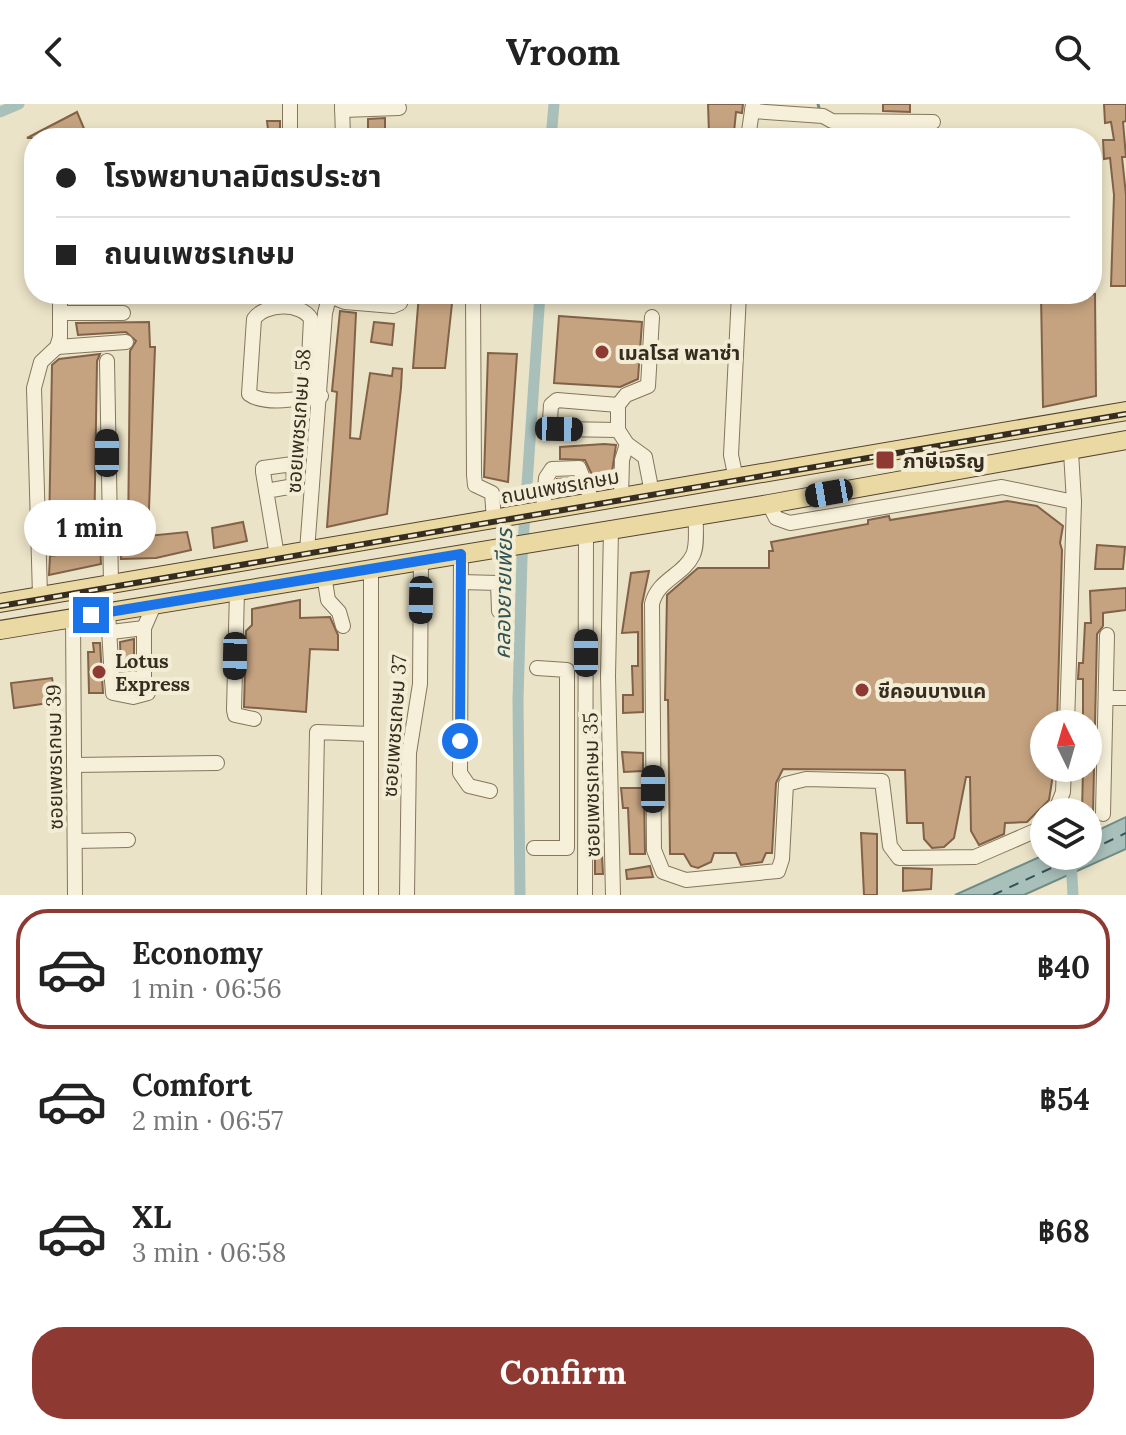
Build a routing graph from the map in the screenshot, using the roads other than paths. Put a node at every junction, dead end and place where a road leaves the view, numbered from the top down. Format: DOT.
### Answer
graph roads {
  1 [pos="290,104"];
  2 [pos="871,104"];
  3 [pos="342,107"];
  4 [pos="752,107"];
  5 [pos="399,108"];
  6 [pos="778,108"];
  7 [pos="870,122"];
  8 [pos="933,122"];
  9 [pos="290,128"];
  10 [pos="343,128"];
  11 [pos="749,128"];
  12 [pos="60,304"];
  13 [pos="328,304"];
  14 [pos="369,304"];
  15 [pos="398,304"];
  16 [pos="473,304"];
  17 [pos="739,304"];
  18 [pos="60,313"];
  19 [pos="123,313"];
  20 [pos="652,317"];
  21 [pos="126,342"];
  22 [pos="57,347"];
  23 [pos="107,361"];
  24 [pos="314,398"];
  25 [pos="618,405"];
  26 [pos="1126,411"];
  27 [pos="618,430"];
  28 [pos="1126,440"];
  29 [pos="627,444"];
  30 [pos="1071,452"];
  31 [pos="736,479"];
  32 [pos="266,491"];
  33 [pos="652,493"];
  34 [pos="621,498"];
  35 [pos="1074,502"];
  36 [pos="593,503"];
  37 [pos="769,504"];
  38 [pos="542,512"];
  39 [pos="696,516"];
  40 [pos="494,520"];
  41 [pos="611,530"];
  42 [pos="586,535"];
  43 [pos="307,551"];
  44 [pos="461,554"];
  45 [pos="269,558"];
  46 [pos="421,560"];
  47 [pos="236,563"];
  48 [pos="371,568"];
  49 [pos="324,575"];
  50 [pos="461,582"];
  51 [pos="111,584"];
  52 [pos="249,588"];
  53 [pos="40,595"];
  54 [pos="0,603"];
  55 [pos="154,605"];
  56 [pos="499,611"];
  57 [pos="108,612"];
  58 [pos="73,618"];
  59 [pos="343,626"];
  60 [pos="144,628"];
  61 [pos="0,630"];
  62 [pos="111,632"];
  63 [pos="1107,635"];
  64 [pos="537,668"];
  65 [pos="567,679"];
  66 [pos="586,679"];
  67 [pos="1106,698"];
  68 [pos="1126,698"];
  69 [pos="1067,710"];
  70 [pos="254,719"];
  71 [pos="371,734"];
  72 [pos="217,763"];
  73 [pos="74,765"];
  74 [pos="490,791"];
  75 [pos="1103,814"];
  76 [pos="1030,833"];
  77 [pos="128,840"];
  78 [pos="75,841"];
  79 [pos="534,848"];
  80 [pos="75,895"];
  81 [pos="314,895"];
  82 [pos="371,895"];
  83 [pos="407,895"];
  84 [pos="585,895"];
  85 [pos="613,895"];
  1 -- 9 [label="street"];
  2 -- 7 [label="street"];
  3 -- 5 [label="street"];
  3 -- 10 [label="street"];
  4 -- 6 [label="street"];
  4 -- 11 [label="street"];
  6 -- 7 [label="street"];
  7 -- 8 [label="street"];
  12 -- 18 [label="street"];
  13 -- 24 [label="street, ซอยเพชรเกษม 58"];
  14 -- 15 [label="street"];
  16 -- 40 [label="street"];
  17 -- 31 [label="street"];
  18 -- 19 [label="street"];
  18 -- 22 [label="street"];
  20 -- 25 [label="street"];
  21 -- 22 [label="street"];
  22 -- 53 [label="street"];
  23 -- 51 [label="street"];
  24 -- 24 [label="street"];
  24 -- 43 [label="street, ซอยเพชรเกษม 58"];
  25 -- 27 [label="street"];
  25 -- 27 [label="street"];
  26 -- 31 [label="main road, ถนนเพชรเกษม"];
  27 -- 29 [label="street"];
  28 -- 30 [label="main road"];
  29 -- 33 [label="street"];
  29 -- 34 [label="street"];
  30 -- 35 [label="street"];
  30 -- 37 [label="main road"];
  31 -- 33 [label="main road, ถนนเพชรเกษม"];
  32 -- 45 [label="street"];
  33 -- 34 [label="main road, ถนนเพชรเกษม"];
  34 -- 36 [label="main road, ถนนเพชรเกษม"];
  35 -- 37 [label="street"];
  35 -- 69 [label="street"];
  36 -- 38 [label="main road, ถนนเพชรเกษม"];
  36 -- 38 [label="street"];
  37 -- 39 [label="main road"];
  38 -- 40 [label="main road, ถนนเพชรเกษม"];
  39 -- 41 [label="main road"];
  39 -- 76 [label="street"];
  40 -- 43 [label="main road, ถนนเพชรเกษม"];
  41 -- 42 [label="main road"];
  41 -- 85 [label="street, ซอยเพชรเกษม 35"];
  42 -- 44 [label="main road"];
  42 -- 66 [label="street"];
  43 -- 45 [label="main road, ถนนเพชรเกษม"];
  44 -- 46 [label="main road"];
  44 -- 50 [label="street"];
  45 -- 47 [label="main road, ถนนเพชรเกษม"];
  45 -- 52 [label="main road"];
  46 -- 48 [label="main road"];
  46 -- 83 [label="street, ซอยเพชรเกษม 37"];
  47 -- 51 [label="main road, ถนนเพชรเกษม"];
  47 -- 52 [label="main road"];
  48 -- 49 [label="main road"];
  48 -- 71 [label="street"];
  49 -- 52 [label="main road"];
  49 -- 59 [label="street"];
  50 -- 56 [label="street"];
  50 -- 74 [label="street"];
  51 -- 53 [label="main road, ถนนเพชรเกษม"];
  52 -- 55 [label="main road"];
  52 -- 70 [label="street"];
  53 -- 54 [label="main road, ถนนเพชรเกษม"];
  55 -- 57 [label="main road"];
  55 -- 60 [label="street"];
  57 -- 58 [label="main road"];
  57 -- 62 [label="street"];
  58 -- 61 [label="main road"];
  58 -- 73 [label="street, ซอยเพชรเกษม 39"];
  60 -- 62 [label="street"];
  60 -- 62 [label="street"];
  63 -- 67 [label="street"];
  64 -- 65 [label="street"];
  65 -- 66 [label="street"];
  65 -- 79 [label="street"];
  66 -- 84 [label="street"];
  67 -- 68 [label="street"];
  67 -- 75 [label="street"];
  71 -- 81 [label="street"];
  71 -- 82 [label="street"];
  72 -- 73 [label="street"];
  73 -- 78 [label="street, ซอยเพชรเกษม 39"];
  77 -- 78 [label="street"];
  78 -- 80 [label="street, ซอยเพชรเกษม 39"];
}
